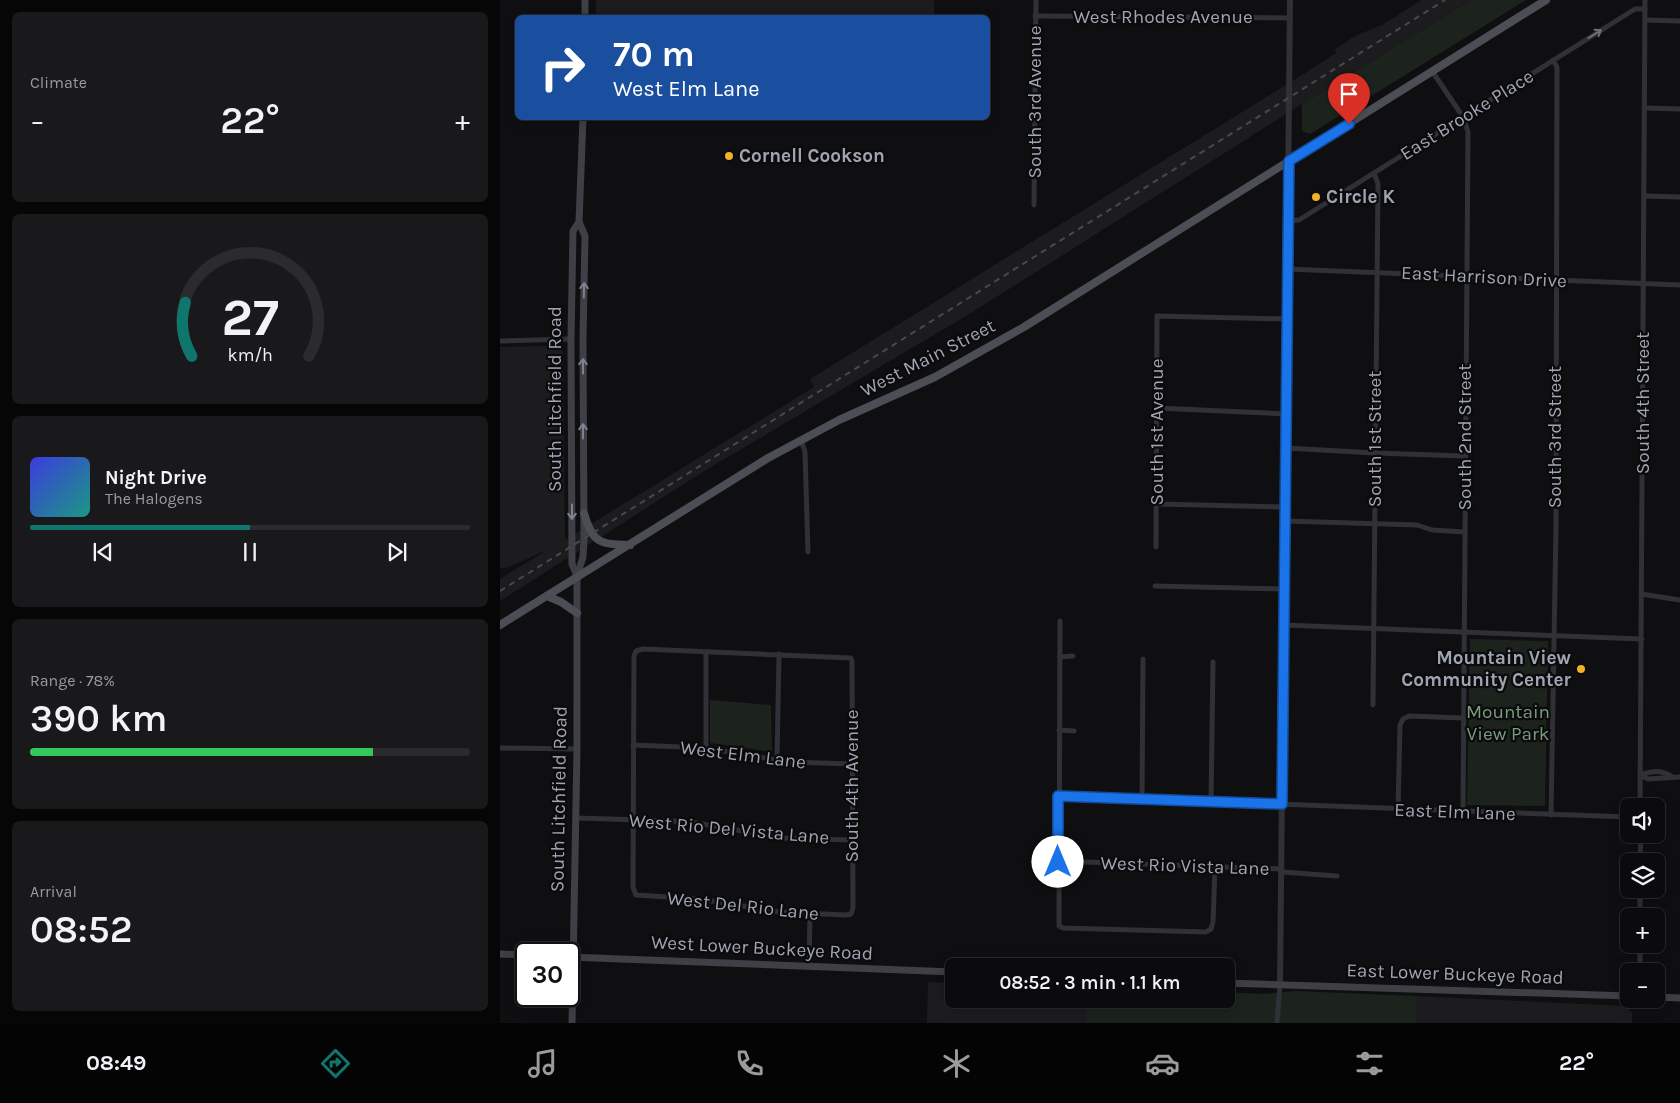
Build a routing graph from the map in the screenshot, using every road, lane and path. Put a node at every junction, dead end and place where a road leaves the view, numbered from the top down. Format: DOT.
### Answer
graph roads {
  1 [pos="585,0"];
  2 [pos="1036,0"];
  3 [pos="1290,0"];
  4 [pos="1546,0"];
  5 [pos="1645,0"];
  6 [pos="1645,10"];
  7 [pos="584,15"];
  8 [pos="1035,16"];
  9 [pos="1290,18"];
  10 [pos="1645,20"];
  11 [pos="1680,21"];
  12 [pos="1553,60"];
  13 [pos="1432,71"];
  14 [pos="1645,108"];
  15 [pos="1680,110"];
  16 [pos="1462,117"];
  17 [pos="582,120"];
  18 [pos="1289,161"];
  19 [pos="1374,173"];
  20 [pos="1645,196"];
  21 [pos="1680,197"];
  22 [pos="1034,205"];
  23 [pos="1288,221"];
  24 [pos="579,222"];
  25 [pos="573,231"];
  26 [pos="585,236"];
  27 [pos="1287,268"];
  28 [pos="1376,272"];
  29 [pos="1466,276"];
  30 [pos="1555,281"];
  31 [pos="1644,284"];
  32 [pos="1680,285"];
  33 [pos="1287,319"];
  34 [pos="583,338"];
  35 [pos="571,339"];
  36 [pos="500,342"];
  37 [pos="1157,408"];
  38 [pos="1287,414"];
  39 [pos="801,440"];
  40 [pos="1286,448"];
  41 [pos="1375,454"];
  42 [pos="1465,456"];
  43 [pos="1157,504"];
  44 [pos="1286,507"];
  45 [pos="584,513"];
  46 [pos="1286,520"];
  47 [pos="1375,523"];
  48 [pos="1465,532"];
  49 [pos="630,545"];
  50 [pos="1156,548"];
  51 [pos="808,552"];
  52 [pos="577,576"];
  53 [pos="1155,586"];
  54 [pos="1284,590"];
  55 [pos="1641,594"];
  56 [pos="547,596"];
  57 [pos="1680,600"];
  58 [pos="578,613"];
  59 [pos="1060,621"];
  60 [pos="500,625"];
  61 [pos="1284,625"];
  62 [pos="1375,629"];
  63 [pos="1464,633"];
  64 [pos="1553,636"];
  65 [pos="1642,639"];
  66 [pos="706,652"];
  67 [pos="779,654"];
  68 [pos="1073,656"];
  69 [pos="1060,657"];
  70 [pos="1143,659"];
  71 [pos="1213,662"];
  72 [pos="1373,705"];
  73 [pos="1463,718"];
  74 [pos="1059,730"];
  75 [pos="1074,731"];
  76 [pos="633,745"];
  77 [pos="500,748"];
  78 [pos="706,748"];
  79 [pos="577,749"];
  80 [pos="778,760"];
  81 [pos="852,764"];
  82 [pos="1640,775"];
  83 [pos="1680,777"];
  84 [pos="1058,796"];
  85 [pos="1640,798"];
  86 [pos="1142,800"];
  87 [pos="1212,802"];
  88 [pos="1282,804"];
  89 [pos="1398,809"];
  90 [pos="1463,812"];
  91 [pos="1552,815"];
  92 [pos="1620,817"];
  93 [pos="576,818"];
  94 [pos="633,820"];
  95 [pos="852,840"];
  96 [pos="1058,862"];
  97 [pos="1215,867"];
  98 [pos="1282,870"];
  99 [pos="1337,876"];
  100 [pos="810,914"];
  101 [pos="851,914"];
  102 [pos="572,942"];
  103 [pos="500,954"];
  104 [pos="515,955"];
  105 [pos="580,957"];
  106 [pos="809,966"];
  107 [pos="945,972"];
  108 [pos="1235,983"];
  109 [pos="1280,985"];
  110 [pos="1620,996"];
  111 [pos="1665,997"];
  112 [pos="1680,998"];
  113 [pos="572,1007"];
  114 [pos="572,1023"];
  115 [pos="1276,1023"];
  1 -- 7 [label="main road"];
  2 -- 8 [label="street, South 3rd Avenue"];
  3 -- 9 [label="street"];
  4 -- 13 [label="main road, West Main Street"];
  5 -- 6 [label="street, South 4th Street"];
  6 -- 10 [label="street, South 4th Street"];
  12 -- 6 [label="street, East Brooke Place, one-way"];
  8 -- 9 [label="street, West Rhodes Avenue"];
  8 -- 22 [label="street, South 3rd Avenue"];
  9 -- 18 [label="street"];
  10 -- 11 [label="street"];
  10 -- 14 [label="street, South 4th Street"];
  12 -- 16 [label="street, East Brooke Place"];
  12 -- 30 [label="street, South 3rd Street"];
  13 -- 16 [label="street, South 2nd Street"];
  13 -- 18 [label="main road, West Main Street"];
  14 -- 15 [label="street"];
  14 -- 20 [label="street, South 4th Street"];
  16 -- 19 [label="street, East Brooke Place"];
  16 -- 29 [label="street, South 2nd Street"];
  17 -- 24 [label="main road, South Litchfield Road"];
  18 -- 23 [label="street"];
  18 -- 39 [label="main road, West Main Street"];
  19 -- 23 [label="street, East Brooke Place"];
  19 -- 28 [label="street, South 1st Street"];
  20 -- 21 [label="street"];
  20 -- 31 [label="street, South 4th Street"];
  23 -- 27 [label="street"];
  24 -- 25 [label="main road"];
  24 -- 26 [label="main road, South Litchfield Road"];
  25 -- 26 [label="main road"];
  25 -- 35 [label="main road, South Litchfield Road"];
  34 -- 26 [label="main road, South Litchfield Road, one-way"];
  27 -- 28 [label="street, East Harrison Drive"];
  27 -- 33 [label="street"];
  28 -- 29 [label="street, East Harrison Drive"];
  28 -- 41 [label="street, South 1st Street"];
  29 -- 30 [label="street, East Harrison Drive"];
  29 -- 42 [label="street, South 2nd Street"];
  30 -- 31 [label="street, East Harrison Drive"];
  30 -- 64 [label="street, South 3rd Street"];
  31 -- 32 [label="street, East Harrison Drive"];
  31 -- 55 [label="street, South 4th Street"];
  33 -- 37 [label="street, South 1st Avenue"];
  33 -- 38 [label="street"];
  34 -- 35 [label="main road"];
  45 -- 34 [label="main road, South Litchfield Road, one-way"];
  35 -- 36 [label="street"];
  35 -- 52 [label="main road, South Litchfield Road, one-way"];
  37 -- 38 [label="street"];
  37 -- 43 [label="street, South 1st Avenue"];
  38 -- 40 [label="street"];
  39 -- 49 [label="main road, West Main Street"];
  39 -- 51 [label="street"];
  40 -- 41 [label="street"];
  40 -- 44 [label="street"];
  41 -- 42 [label="street"];
  41 -- 47 [label="street, South 1st Street"];
  42 -- 48 [label="street, South 2nd Street"];
  43 -- 44 [label="street"];
  43 -- 50 [label="street, South 1st Avenue"];
  44 -- 46 [label="street"];
  45 -- 49 [label="main road"];
  45 -- 52 [label="main road, South Litchfield Road"];
  46 -- 47 [label="street"];
  46 -- 54 [label="street"];
  47 -- 48 [label="street"];
  47 -- 62 [label="street, South 1st Street"];
  48 -- 63 [label="street, South 2nd Street"];
  49 -- 52 [label="main road, West Main Street"];
  52 -- 56 [label="main road, West Main Street"];
  52 -- 58 [label="main road, South Litchfield Road"];
  53 -- 54 [label="street"];
  54 -- 61 [label="street"];
  55 -- 57 [label="street"];
  55 -- 65 [label="street, South 4th Street"];
  56 -- 58 [label="main road"];
  56 -- 60 [label="main road, West Main Street"];
  58 -- 79 [label="main road, South Litchfield Road"];
  59 -- 69 [label="street"];
  61 -- 62 [label="street"];
  61 -- 88 [label="street"];
  62 -- 63 [label="street"];
  62 -- 72 [label="street, South 1st Street"];
  63 -- 64 [label="street"];
  63 -- 73 [label="street, South 2nd Street"];
  64 -- 65 [label="street"];
  64 -- 91 [label="street, South 3rd Street"];
  65 -- 82 [label="street, South 4th Street"];
  66 -- 67 [label="street"];
  66 -- 76 [label="street"];
  66 -- 78 [label="street"];
  67 -- 80 [label="street"];
  67 -- 81 [label="street, South 4th Avenue"];
  68 -- 69 [label="street"];
  69 -- 74 [label="street"];
  70 -- 86 [label="street"];
  71 -- 87 [label="street"];
  73 -- 89 [label="street"];
  73 -- 90 [label="street, South 2nd Street"];
  74 -- 75 [label="street"];
  74 -- 84 [label="street"];
  76 -- 78 [label="street, West Elm Lane"];
  76 -- 94 [label="street"];
  77 -- 79 [label="street"];
  78 -- 80 [label="street, West Elm Lane"];
  79 -- 93 [label="main road, South Litchfield Road"];
  80 -- 81 [label="street, West Elm Lane"];
  81 -- 95 [label="street, South 4th Avenue"];
  82 -- 83 [label="street"];
  82 -- 85 [label="street, South 4th Street"];
  84 -- 86 [label="street"];
  84 -- 96 [label="street"];
  86 -- 87 [label="street"];
  87 -- 88 [label="street"];
  88 -- 89 [label="street, East Elm Lane"];
  88 -- 98 [label="street"];
  89 -- 90 [label="street, East Elm Lane"];
  90 -- 91 [label="street, East Elm Lane"];
  91 -- 92 [label="street, East Elm Lane"];
  93 -- 94 [label="street, West Rio Del Vista Lane"];
  93 -- 102 [label="main road, South Litchfield Road"];
  94 -- 95 [label="street, West Rio Del Vista Lane"];
  94 -- 100 [label="street, West Del Rio Lane"];
  95 -- 101 [label="street, South 4th Avenue"];
  96 -- 97 [label="street, West Rio Vista Lane"];
  96 -- 97 [label="street"];
  97 -- 98 [label="street, West Rio Vista Lane"];
  98 -- 99 [label="street, West Rio Vista Lane"];
  98 -- 109 [label="street"];
  100 -- 101 [label="street, West Del Rio Lane"];
  100 -- 106 [label="street"];
  103 -- 104 [label="main road"];
  105 -- 106 [label="main road, West Lower Buckeye Road"];
  106 -- 107 [label="main road, West Lower Buckeye Road"];
  108 -- 109 [label="main road"];
  109 -- 110 [label="main road, East Lower Buckeye Road"];
  109 -- 115 [label="street"];
  111 -- 112 [label="main road"];
  113 -- 114 [label="main road, South Litchfield Road"];
}
